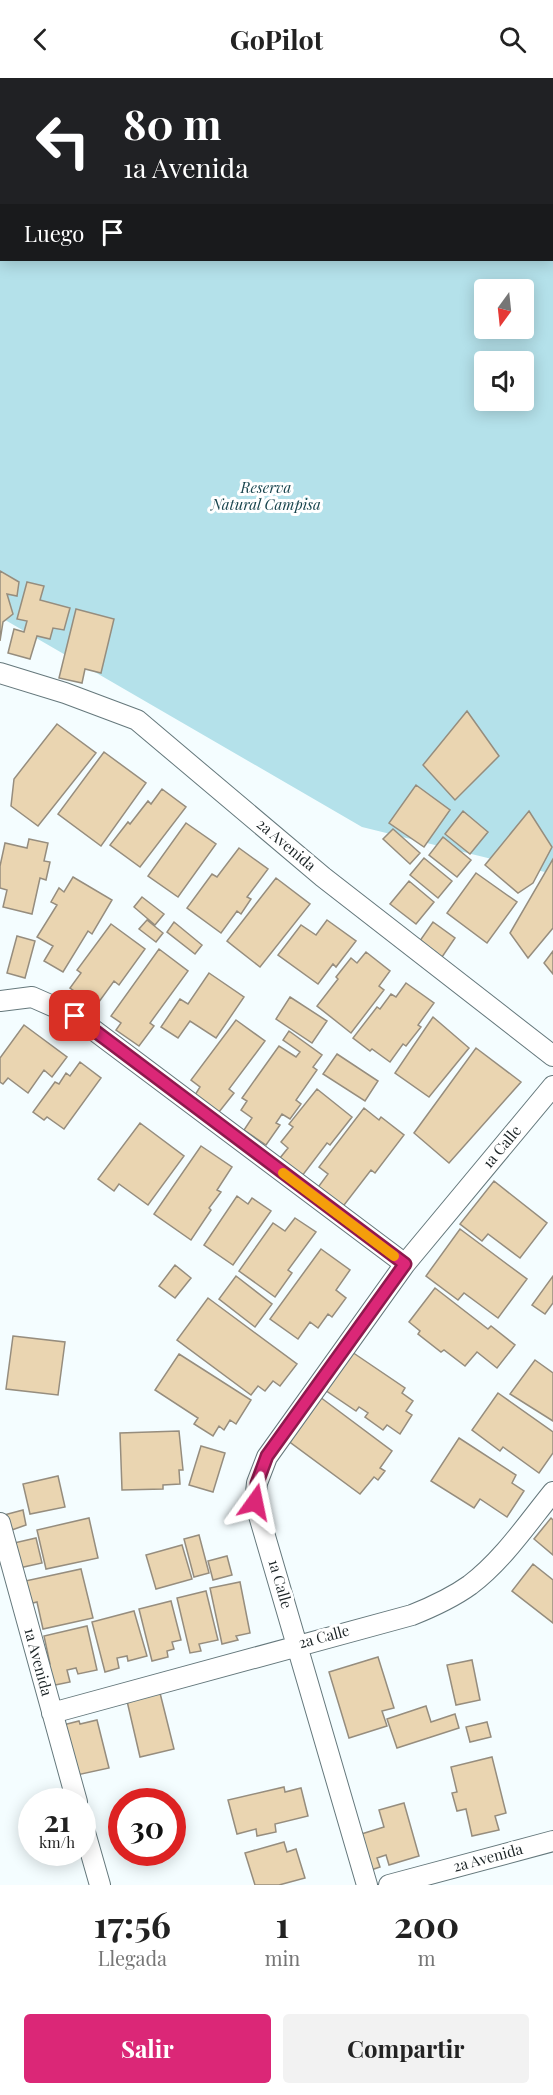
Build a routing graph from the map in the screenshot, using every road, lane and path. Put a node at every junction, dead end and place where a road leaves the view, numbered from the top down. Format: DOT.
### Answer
graph roads {
  1 [pos="0,673"];
  2 [pos="0,1001"];
  3 [pos="553,1056"];
  4 [pos="553,1086"];
  5 [pos="405,1264"];
  6 [pos="553,1492"];
  7 [pos="0,1523"];
  8 [pos="297,1644"];
  9 [pos="52,1713"];
  10 [pos="73,1788"];
  11 [pos="553,1841"];
  12 [pos="95,1866"];
  13 [pos="100,1885"];
  14 [pos="367,1885"];
  15 [pos="389,1885"];
  1 -- 3 [label="street, 2a Avenida"];
  2 -- 5 [label="street"];
  4 -- 5 [label="street, 1a Calle"];
  5 -- 8 [label="street, 1a Calle"];
  6 -- 8 [label="street, 2a Calle"];
  7 -- 9 [label="street, 1a Avenida"];
  8 -- 9 [label="street, 2a Calle"];
  8 -- 14 [label="street, 1a Calle"];
  9 -- 10 [label="street, 1a Avenida"];
  11 -- 15 [label="street, 2a Avenida"];
  12 -- 13 [label="street"];
}
